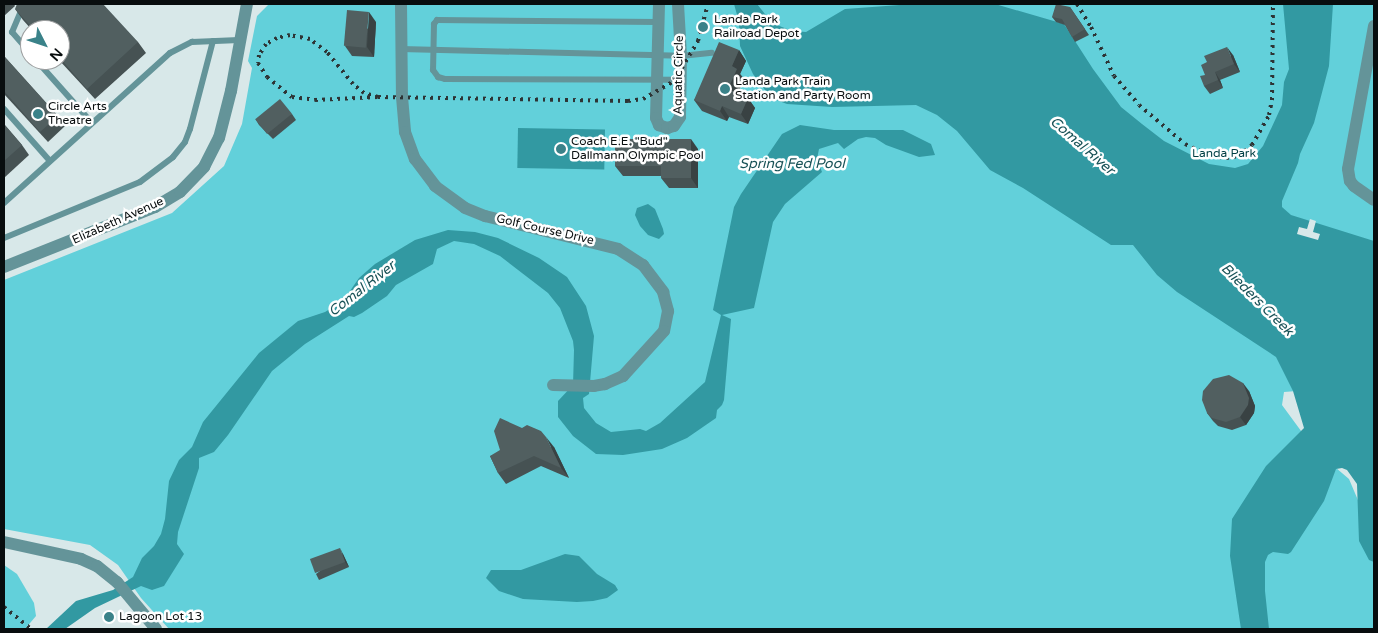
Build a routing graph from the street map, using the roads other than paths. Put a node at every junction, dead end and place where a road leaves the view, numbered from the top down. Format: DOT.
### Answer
graph roads {
  1 [pos="21,4"];
  2 [pos="247,4"];
  3 [pos="401,4"];
  4 [pos="658,4"];
  5 [pos="678,4"];
  6 [pos="658,22"];
  7 [pos="1374,26"];
  8 [pos="240,40"];
  9 [pos="20,41"];
  10 [pos="213,41"];
  11 [pos="401,49"];
  12 [pos="432,49"];
  13 [pos="712,53"];
  14 [pos="656,55"];
  15 [pos="681,56"];
  16 [pos="45,70"];
  17 [pos="681,80"];
  18 [pos="656,81"];
  19 [pos="4,109"];
  20 [pos="92,123"];
  21 [pos="50,161"];
  22 [pos="1374,200"];
  23 [pos="4,203"];
  24 [pos="4,238"];
  25 [pos="4,267"];
  26 [pos="553,385"];
  27 [pos="4,542"];
  28 [pos="156,629"];
  1 -- 9 [label="lane"];
  2 -- 8 [label="street, Elizabeth Avenue"];
  3 -- 11 [label="street, Golf Course Drive"];
  4 -- 6 [label="street, Aquatic Circle"];
  5 -- 15 [label="street, Aquatic Circle"];
  6 -- 12 [label="lane"];
  6 -- 14 [label="street, Aquatic Circle"];
  7 -- 22 [label="street"];
  8 -- 10 [label="lane"];
  8 -- 25 [label="street, Elizabeth Avenue"];
  10 -- 20 [label="lane"];
  10 -- 24 [label="lane"];
  11 -- 12 [label="lane"];
  11 -- 26 [label="street, Golf Course Drive"];
  12 -- 14 [label="lane"];
  12 -- 18 [label="lane"];
  13 -- 15 [label="lane"];
  14 -- 15 [label="lane"];
  14 -- 18 [label="street, Aquatic Circle"];
  15 -- 17 [label="street, Aquatic Circle"];
  16 -- 20 [label="lane"];
  17 -- 18 [label="lane"];
  17 -- 18 [label="street, Aquatic Circle"];
  19 -- 21 [label="lane"];
  20 -- 21 [label="lane"];
  21 -- 23 [label="lane"];
  27 -- 28 [label="street"];
}
